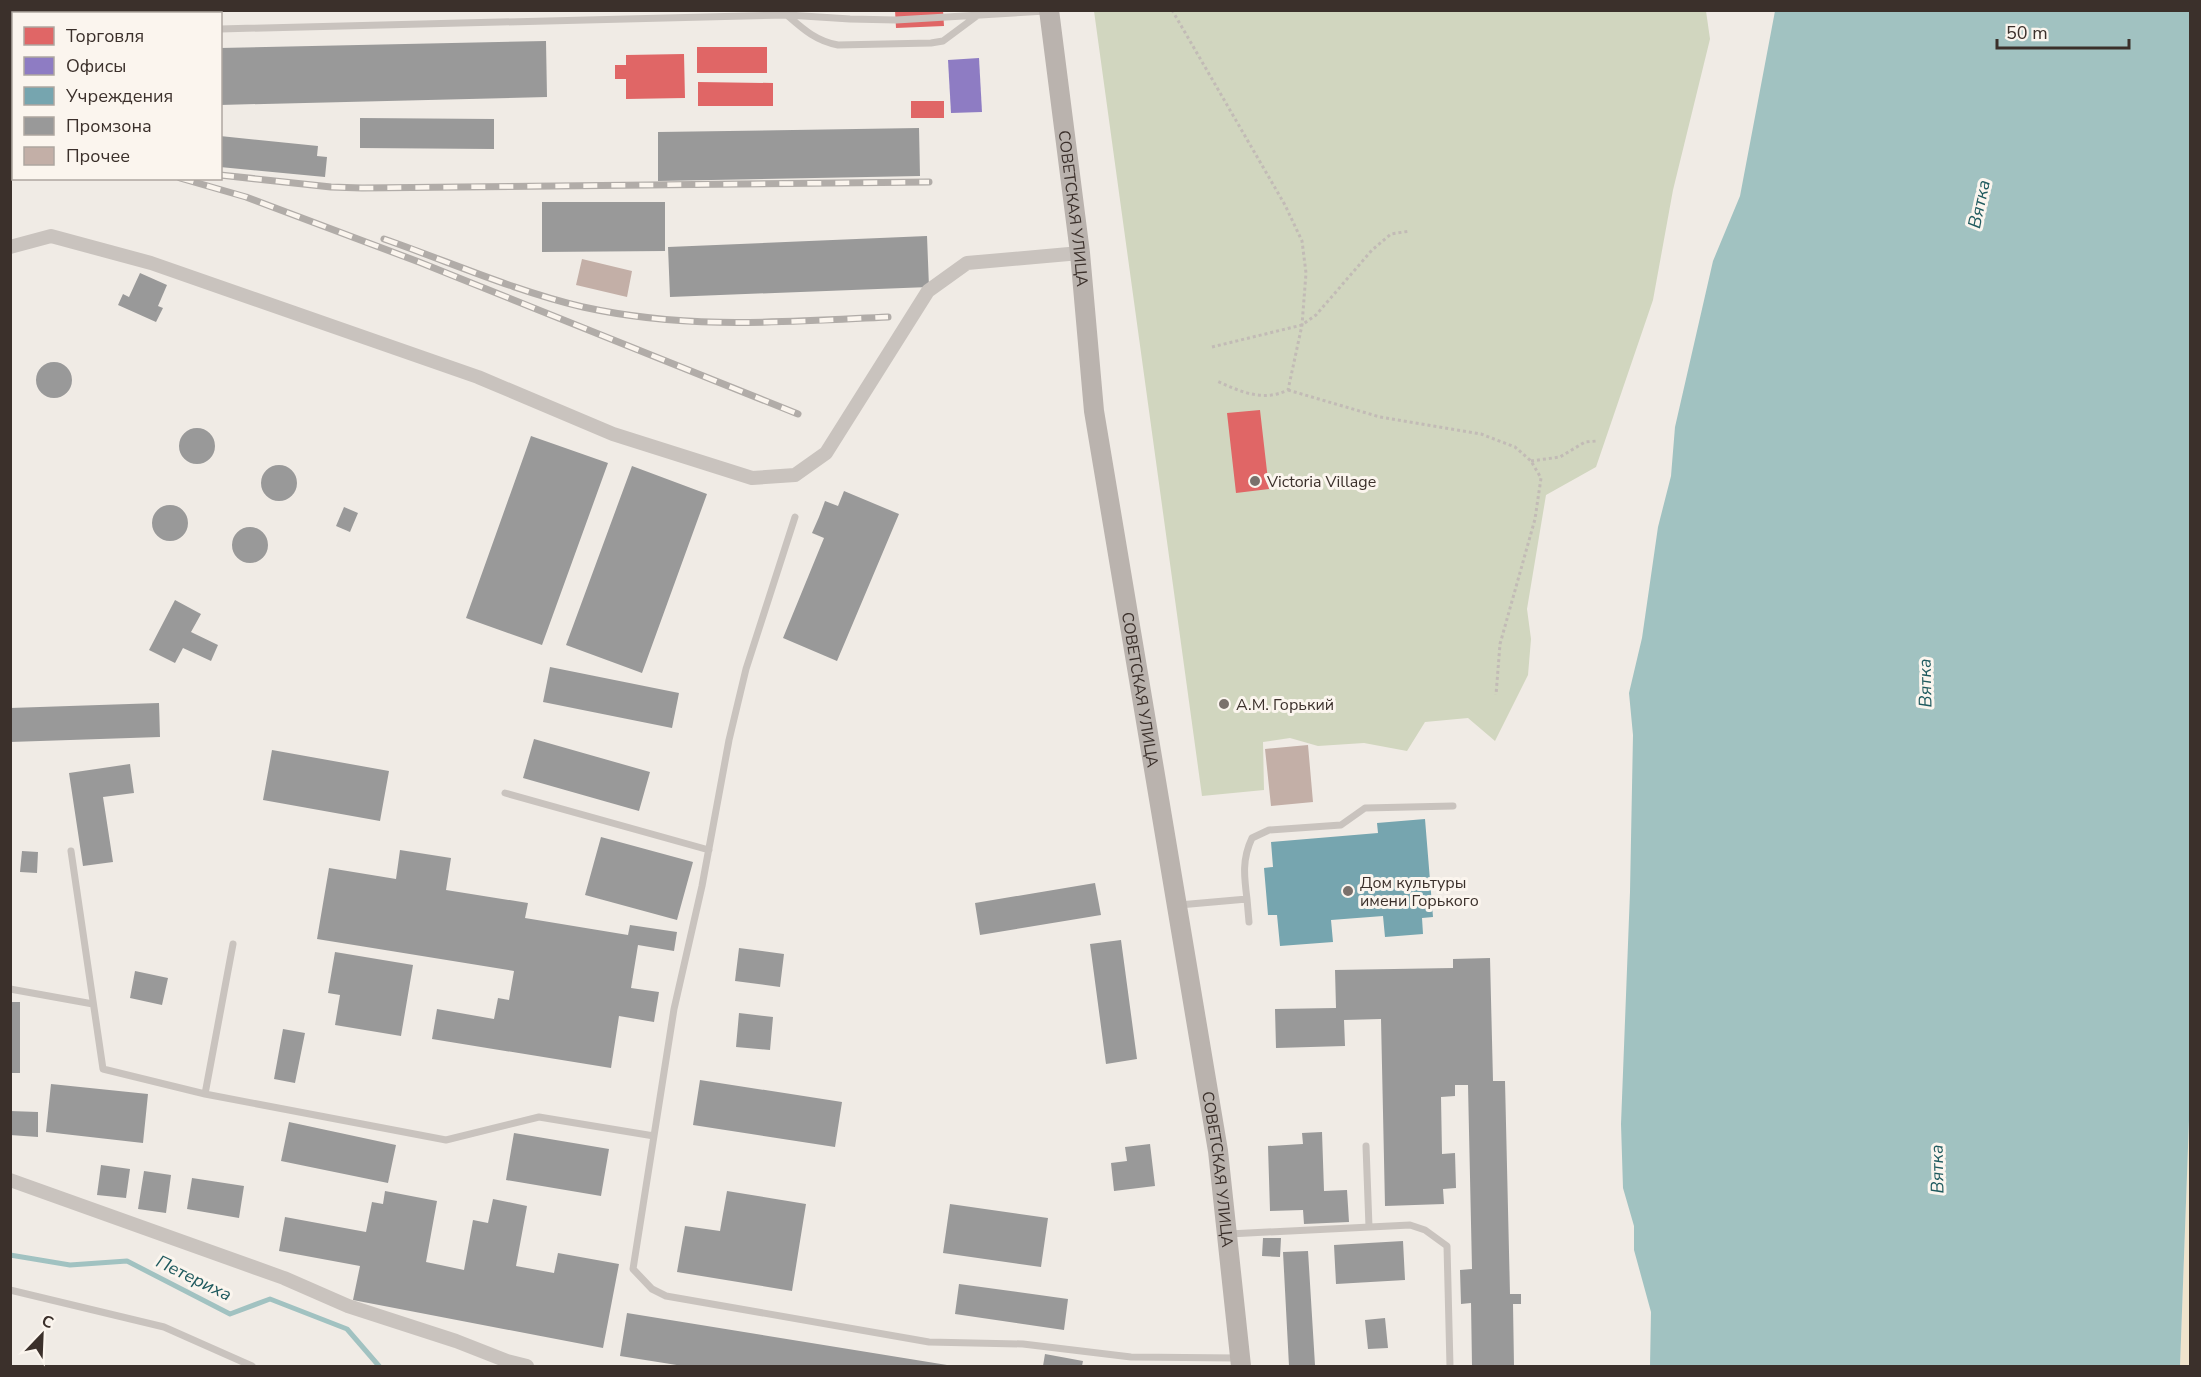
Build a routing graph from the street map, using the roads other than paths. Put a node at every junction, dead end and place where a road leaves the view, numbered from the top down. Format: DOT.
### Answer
graph roads {
  1 [pos="794,10"];
  2 [pos="1049,11"];
  3 [pos="787,15"];
  4 [pos="978,15"];
  5 [pos="222,29"];
  6 [pos="10,247"];
  7 [pos="1080,253"];
  8 [pos="795,517"];
  9 [pos="506,793"];
  10 [pos="1453,806"];
  11 [pos="709,850"];
  12 [pos="71,851"];
  13 [pos="1247,899"];
  14 [pos="1177,906"];
  15 [pos="1249,922"];
  16 [pos="233,944"];
  17 [pos="10,989"];
  18 [pos="93,1004"];
  19 [pos="205,1094"];
  20 [pos="654,1136"];
  21 [pos="1366,1146"];
  22 [pos="10,1180"];
  23 [pos="1369,1227"];
  24 [pos="1226,1234"];
  25 [pos="10,1290"];
  26 [pos="1240,1362"];
  27 [pos="252,1366"];
  28 [pos="527,1366"];
  29 [pos="1450,1366"];
  1 -- 3 [label="lane"];
  2 -- 4 [label="lane"];
  2 -- 7 [label="main road, СОВЕТСКАЯ УЛИЦА"];
  3 -- 4 [label="lane"];
  3 -- 4 [label="lane"];
  3 -- 5 [label="lane"];
  6 -- 7 [label="street"];
  7 -- 14 [label="main road, СОВЕТСКАЯ УЛИЦА"];
  8 -- 11 [label="lane"];
  9 -- 11 [label="lane"];
  10 -- 13 [label="lane"];
  11 -- 20 [label="lane"];
  12 -- 18 [label="lane"];
  13 -- 14 [label="lane"];
  13 -- 15 [label="lane"];
  14 -- 24 [label="main road, СОВЕТСКАЯ УЛИЦА"];
  16 -- 19 [label="lane"];
  17 -- 18 [label="lane"];
  18 -- 19 [label="lane"];
  19 -- 20 [label="lane"];
  20 -- 26 [label="lane"];
  21 -- 23 [label="lane"];
  22 -- 28 [label="street"];
  23 -- 24 [label="lane"];
  23 -- 29 [label="lane"];
  24 -- 26 [label="main road, СОВЕТСКАЯ УЛИЦА"];
  25 -- 27 [label="lane"];
}
